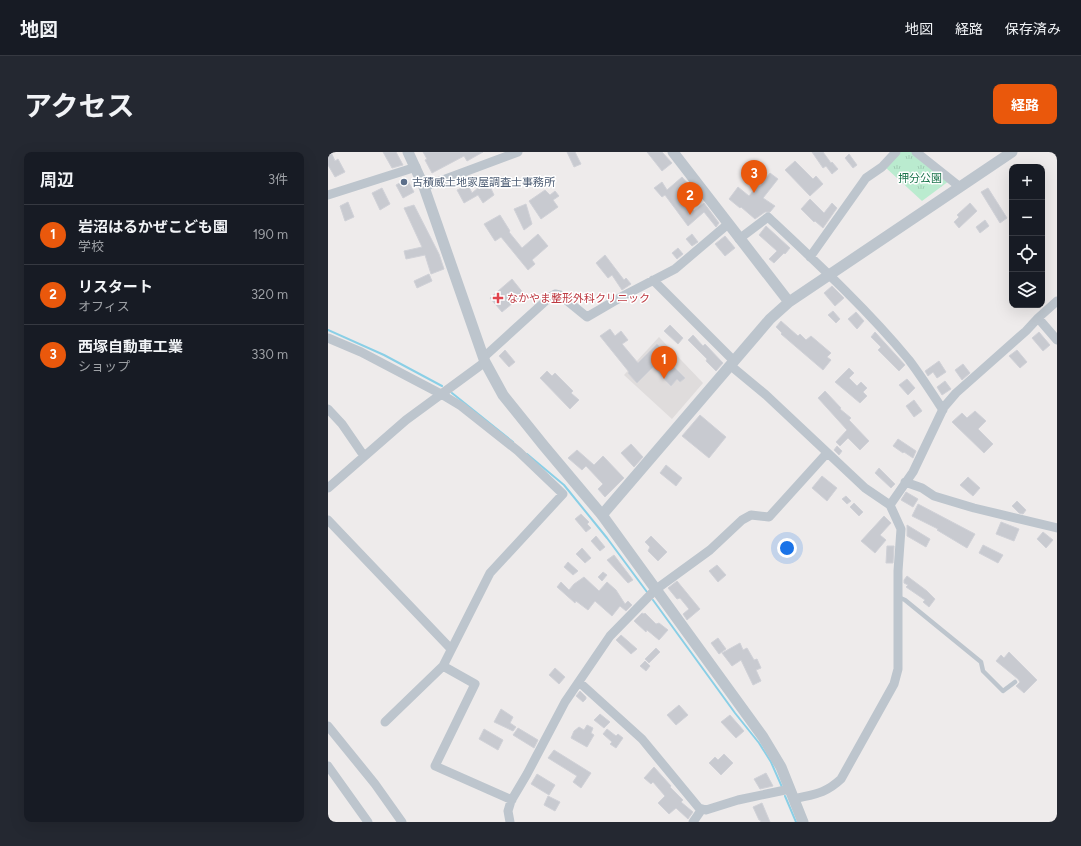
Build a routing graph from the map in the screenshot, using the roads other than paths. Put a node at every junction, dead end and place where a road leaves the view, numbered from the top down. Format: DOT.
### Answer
graph roads {
  1 [pos="408,152"];
  2 [pos="518,152"];
  3 [pos="673,152"];
  4 [pos="896,152"];
  5 [pos="916,152"];
  6 [pos="1012,152"];
  7 [pos="416,168"];
  8 [pos="960,187"];
  9 [pos="424,188"];
  10 [pos="328,195"];
  11 [pos="728,224"];
  12 [pos="739,239"];
  13 [pos="810,257"];
  14 [pos="828,275"];
  15 [pos="653,280"];
  16 [pos="1057,301"];
  17 [pos="789,302"];
  18 [pos="1038,318"];
  19 [pos="328,338"];
  20 [pos="1057,340"];
  21 [pos="484,359"];
  22 [pos="733,364"];
  23 [pos="441,394"];
  24 [pos="328,409"];
  25 [pos="943,410"];
  26 [pos="827,453"];
  27 [pos="364,456"];
  28 [pos="905,482"];
  29 [pos="328,488"];
  30 [pos="890,505"];
  31 [pos="602,515"];
  32 [pos="328,520"];
  33 [pos="1057,528"];
  34 [pos="655,590"];
  35 [pos="898,597"];
  36 [pos="452,649"];
  37 [pos="442,666"];
  38 [pos="579,682"];
  39 [pos="1015,682"];
  40 [pos="384,722"];
  41 [pos="328,726"];
  42 [pos="328,766"];
  43 [pos="792,794"];
  44 [pos="512,800"];
  45 [pos="702,809"];
  46 [pos="368,822"];
  47 [pos="402,822"];
  48 [pos="510,822"];
  49 [pos="693,822"];
  50 [pos="803,822"];
  1 -- 7 [label="street"];
  2 -- 9 [label="street"];
  3 -- 11 [label="street"];
  4 -- 13 [label="street"];
  5 -- 8 [label="street"];
  6 -- 8 [label="street"];
  7 -- 9 [label="street"];
  7 -- 10 [label="street"];
  8 -- 14 [label="street"];
  9 -- 21 [label="street"];
  11 -- 12 [label="street"];
  11 -- 15 [label="street"];
  12 -- 13 [label="street"];
  12 -- 17 [label="street"];
  13 -- 14 [label="street"];
  14 -- 17 [label="street"];
  14 -- 25 [label="street"];
  15 -- 21 [label="street"];
  15 -- 22 [label="street"];
  16 -- 18 [label="street"];
  17 -- 22 [label="street"];
  18 -- 20 [label="street"];
  18 -- 25 [label="street"];
  19 -- 23 [label="street"];
  21 -- 23 [label="street"];
  21 -- 31 [label="street"];
  22 -- 26 [label="street"];
  22 -- 31 [label="street"];
  23 -- 27 [label="street"];
  23 -- 36 [label="street"];
  24 -- 27 [label="street"];
  25 -- 28 [label="street"];
  26 -- 30 [label="street"];
  26 -- 34 [label="street"];
  27 -- 29 [label="street"];
  28 -- 30 [label="street"];
  28 -- 33 [label="street"];
  30 -- 35 [label="street"];
  31 -- 34 [label="street"];
  32 -- 36 [label="street"];
  34 -- 38 [label="street"];
  34 -- 43 [label="street"];
  35 -- 39 [label="lane"];
  35 -- 43 [label="street"];
  36 -- 37 [label="street"];
  37 -- 40 [label="street"];
  37 -- 44 [label="street"];
  38 -- 44 [label="street"];
  38 -- 45 [label="street"];
  41 -- 47 [label="street"];
  42 -- 46 [label="street"];
  43 -- 45 [label="street"];
  43 -- 50 [label="street"];
  44 -- 48 [label="street"];
  45 -- 49 [label="street"];
}
